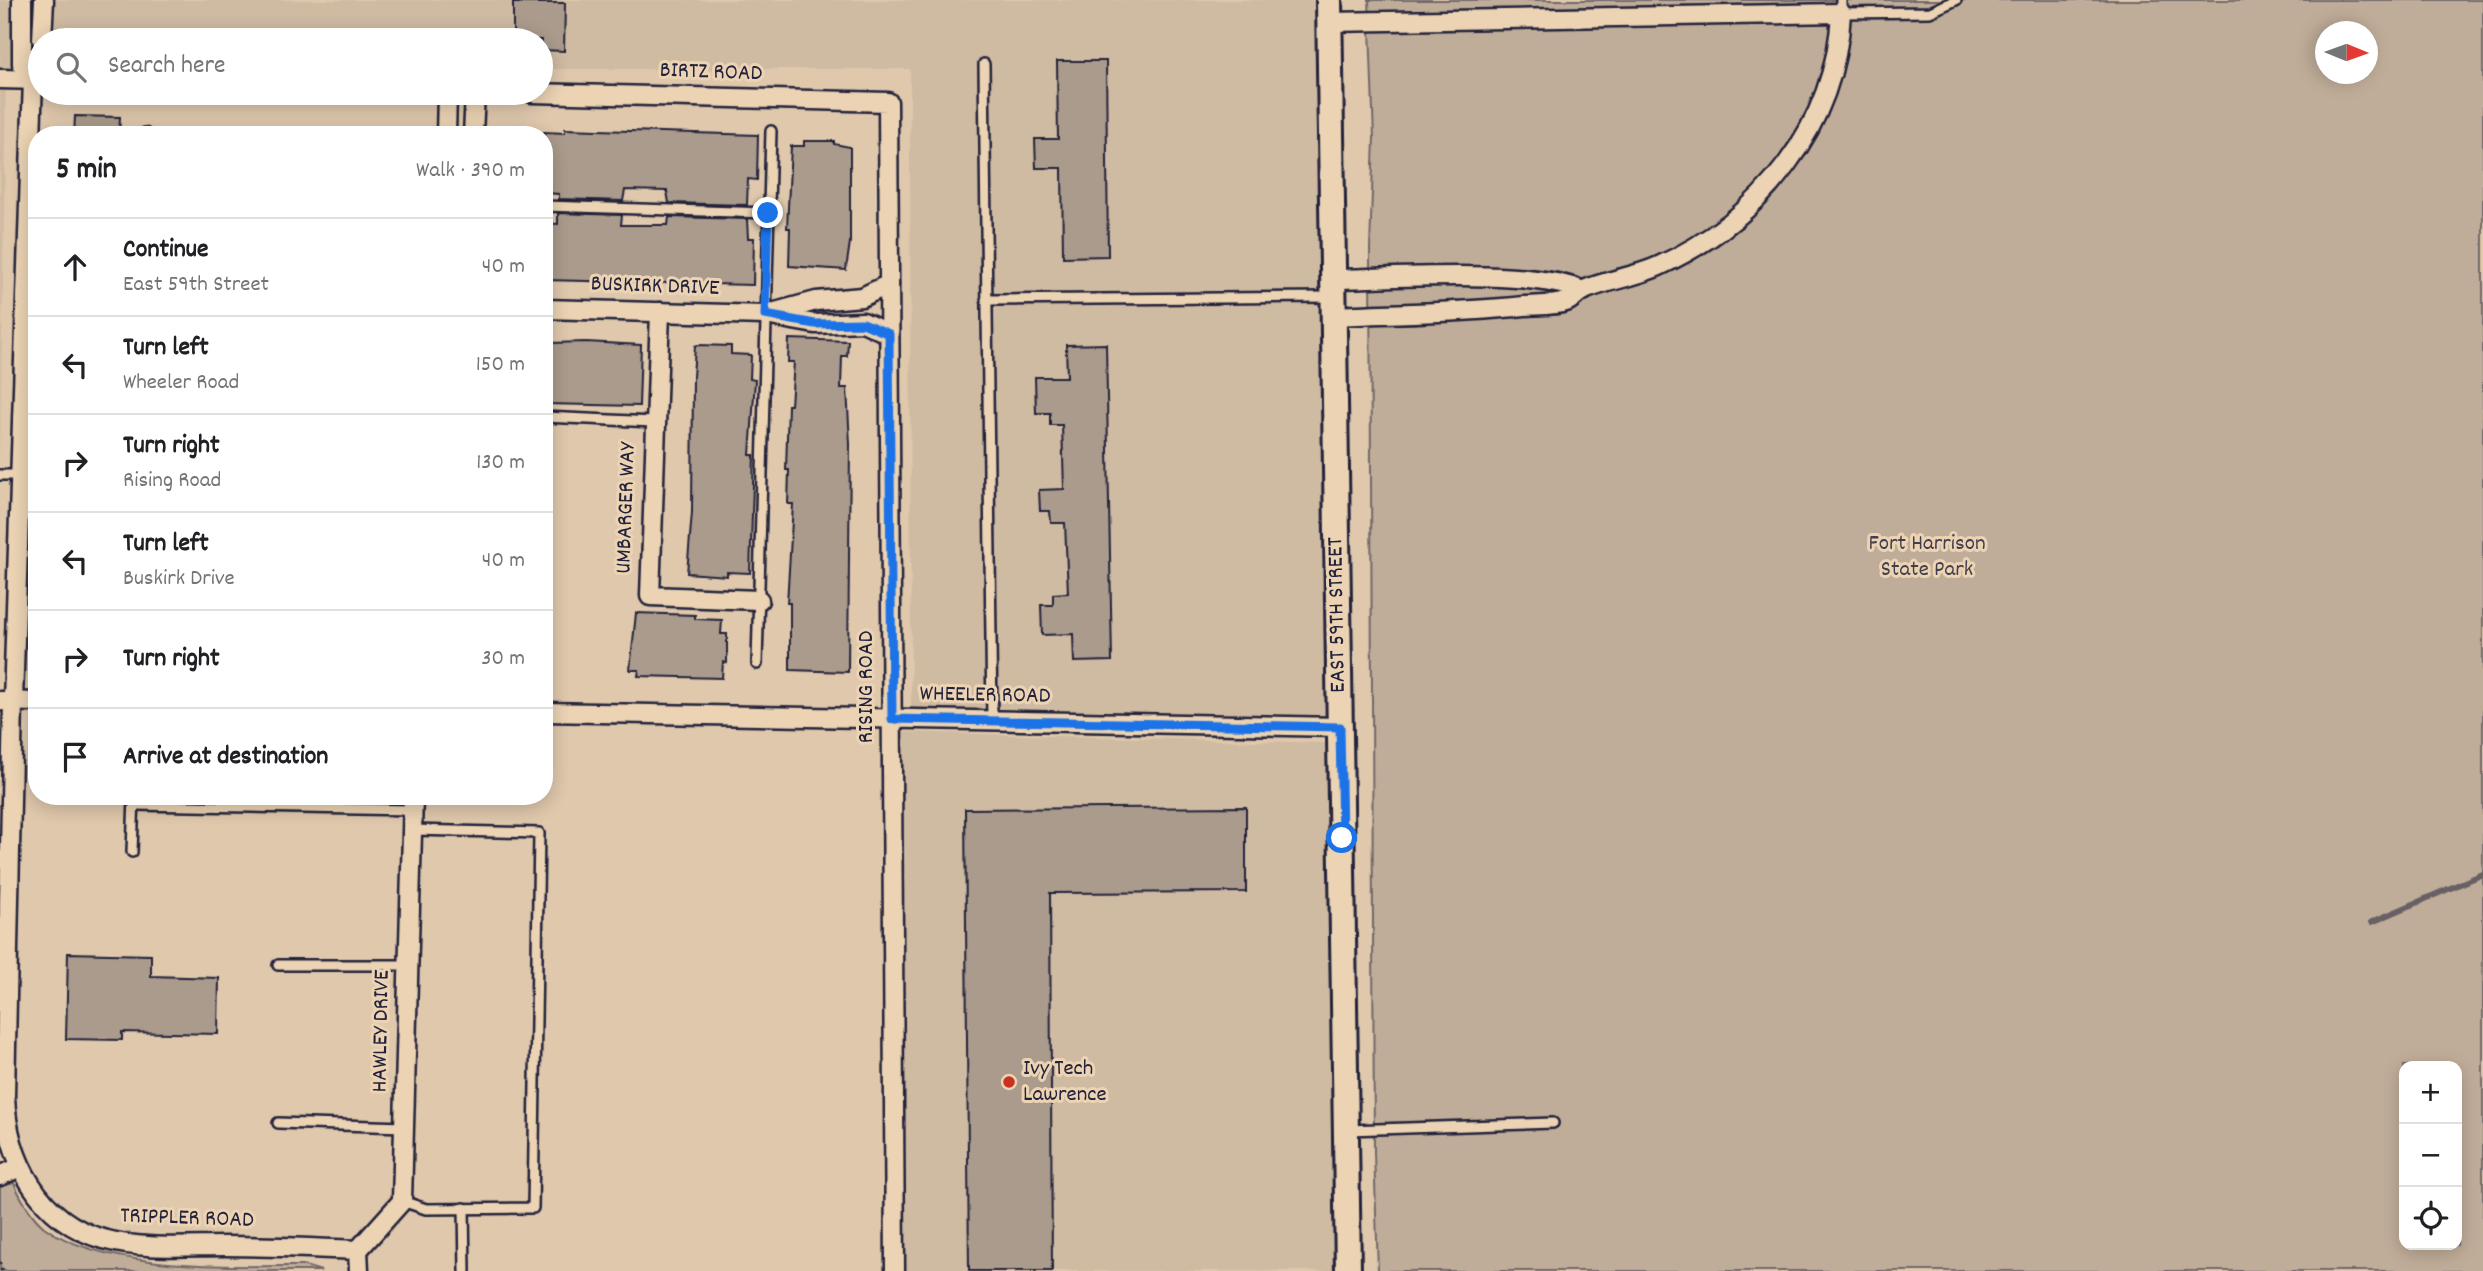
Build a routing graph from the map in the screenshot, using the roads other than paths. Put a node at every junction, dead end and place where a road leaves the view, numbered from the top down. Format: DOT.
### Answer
graph roads {
  1 [pos="22,0"];
  2 [pos="44,0"];
  3 [pos="1956,0"];
  4 [pos="1841,7"];
  5 [pos="1329,11"];
  6 [pos="43,28"];
  7 [pos="984,64"];
  8 [pos="28,70"];
  9 [pos="0,79"];
  10 [pos="28,80"];
  11 [pos="553,94"];
  12 [pos="888,102"];
  13 [pos="36,105"];
  14 [pos="447,105"];
  15 [pos="474,105"];
  16 [pos="36,126"];
  17 [pos="446,126"];
  18 [pos="473,126"];
  19 [pos="771,131"];
  20 [pos="553,206"];
  21 [pos="768,213"];
  22 [pos="889,284"];
  23 [pos="1583,290"];
  24 [pos="1333,297"];
  25 [pos="986,300"];
  26 [pos="553,309"];
  27 [pos="660,312"];
  28 [pos="765,315"];
  29 [pos="889,334"];
  30 [pos="28,363"];
  31 [pos="553,417"];
  32 [pos="654,422"];
  33 [pos="0,475"];
  34 [pos="20,475"];
  35 [pos="759,600"];
  36 [pos="757,664"];
  37 [pos="7,701"];
  38 [pos="28,702"];
  39 [pos="553,712"];
  40 [pos="892,719"];
  41 [pos="992,721"];
  42 [pos="1340,727"];
  43 [pos="134,805"];
  44 [pos="413,805"];
  45 [pos="412,830"];
  46 [pos="132,852"];
  47 [pos="6,906"];
  48 [pos="5,953"];
  49 [pos="278,965"];
  50 [pos="409,965"];
  51 [pos="278,1123"];
  52 [pos="1553,1123"];
  53 [pos="404,1126"];
  54 [pos="1346,1130"];
  55 [pos="20,1167"];
  56 [pos="0,1176"];
  57 [pos="402,1201"];
  58 [pos="464,1208"];
  59 [pos="359,1250"];
  60 [pos="359,1271"];
  61 [pos="465,1271"];
  62 [pos="895,1271"];
  63 [pos="1348,1271"];
  1 -- 8 [label="street"];
  2 -- 6 [label="street"];
  3 -- 4 [label="lane"];
  4 -- 5 [label="street"];
  4 -- 23 [label="street"];
  5 -- 24 [label="street, EAST 59TH STREET"];
  7 -- 25 [label="lane"];
  9 -- 10 [label="street"];
  11 -- 12 [label="street, BIRTZ ROAD"];
  12 -- 22 [label="street, RISING ROAD"];
  13 -- 16 [label="street, TRIPPLER ROAD"];
  14 -- 17 [label="street"];
  15 -- 18 [label="street"];
  19 -- 21 [label="lane"];
  20 -- 21 [label="lane"];
  21 -- 28 [label="lane"];
  22 -- 28 [label="street, BUSKIRK DRIVE"];
  22 -- 29 [label="street, RISING ROAD"];
  23 -- 24 [label="street"];
  23 -- 24 [label="street"];
  24 -- 25 [label="lane"];
  24 -- 42 [label="street, EAST 59TH STREET"];
  25 -- 41 [label="lane"];
  26 -- 27 [label="street, BUSKIRK DRIVE"];
  27 -- 28 [label="street, BUSKIRK DRIVE"];
  27 -- 32 [label="street, UMBARGER WAY"];
  28 -- 29 [label="street, BUSKIRK DRIVE"];
  28 -- 35 [label="lane"];
  29 -- 40 [label="street, RISING ROAD"];
  30 -- 34 [label="street, TRIPPLER ROAD"];
  31 -- 32 [label="lane"];
  32 -- 35 [label="street, UMBARGER WAY"];
  33 -- 34 [label="lane"];
  34 -- 37 [label="street, TRIPPLER ROAD"];
  35 -- 36 [label="lane"];
  37 -- 38 [label="street"];
  37 -- 47 [label="street, TRIPPLER ROAD"];
  39 -- 40 [label="street, WHEELER ROAD"];
  40 -- 41 [label="street, WHEELER ROAD"];
  40 -- 62 [label="street, RISING ROAD"];
  41 -- 42 [label="street, WHEELER ROAD"];
  42 -- 54 [label="street, EAST 59TH STREET"];
  43 -- 46 [label="lane"];
  44 -- 45 [label="street, HAWLEY DRIVE"];
  45 -- 50 [label="street, HAWLEY DRIVE"];
  45 -- 58 [label="lane"];
  47 -- 48 [label="street, TRIPPLER ROAD"];
  48 -- 55 [label="street, TRIPPLER ROAD"];
  49 -- 50 [label="lane"];
  50 -- 53 [label="street, HAWLEY DRIVE"];
  51 -- 53 [label="lane"];
  52 -- 54 [label="lane"];
  53 -- 57 [label="street, HAWLEY DRIVE"];
  54 -- 63 [label="street, EAST 59TH STREET"];
  55 -- 56 [label="street"];
  55 -- 59 [label="street, TRIPPLER ROAD"];
  57 -- 58 [label="lane"];
  57 -- 59 [label="street"];
  58 -- 61 [label="lane"];
  59 -- 60 [label="street"];
}
